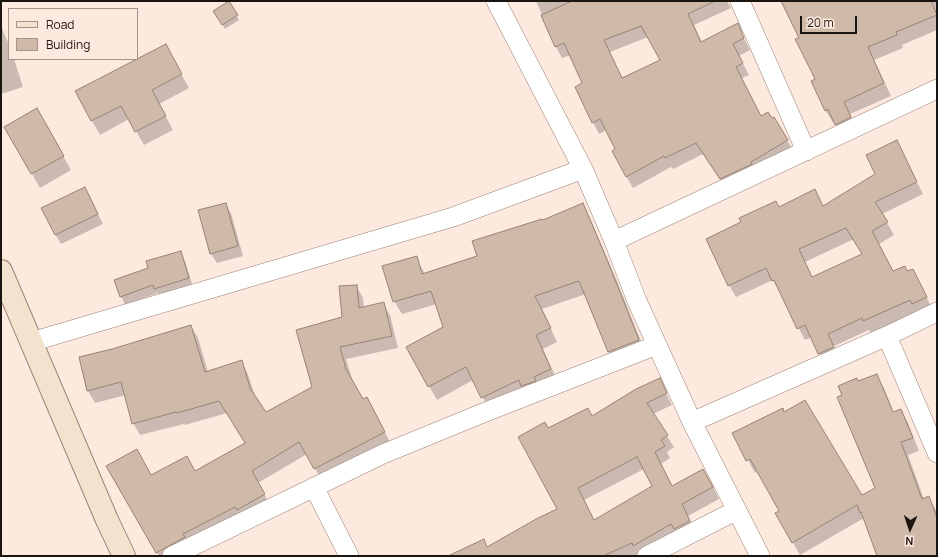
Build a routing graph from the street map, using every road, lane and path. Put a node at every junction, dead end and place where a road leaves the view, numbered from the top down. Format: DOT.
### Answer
graph roads {
  1 [pos="496,1"];
  2 [pos="740,1"];
  3 [pos="937,89"];
  4 [pos="806,151"];
  5 [pos="583,169"];
  6 [pos="614,241"];
  7 [pos="1,271"];
  8 [pos="937,312"];
  9 [pos="887,336"];
  10 [pos="31,342"];
  11 [pos="658,345"];
  12 [pos="692,422"];
  13 [pos="937,453"];
  14 [pos="314,487"];
  15 [pos="737,510"];
  16 [pos="124,556"];
  17 [pos="172,556"];
  18 [pos="349,556"];
  19 [pos="647,556"];
  20 [pos="760,556"];
  1 -- 5 [label="street"];
  2 -- 4 [label="street"];
  3 -- 4 [label="street"];
  4 -- 6 [label="street"];
  5 -- 6 [label="street"];
  5 -- 10 [label="street"];
  6 -- 11 [label="street"];
  7 -- 10 [label="street"];
  8 -- 9 [label="street"];
  9 -- 12 [label="street"];
  9 -- 13 [label="street"];
  10 -- 16 [label="street"];
  11 -- 12 [label="street"];
  11 -- 14 [label="street"];
  12 -- 15 [label="street"];
  14 -- 17 [label="street"];
  14 -- 18 [label="street"];
  15 -- 19 [label="street"];
  15 -- 20 [label="street"];
}
